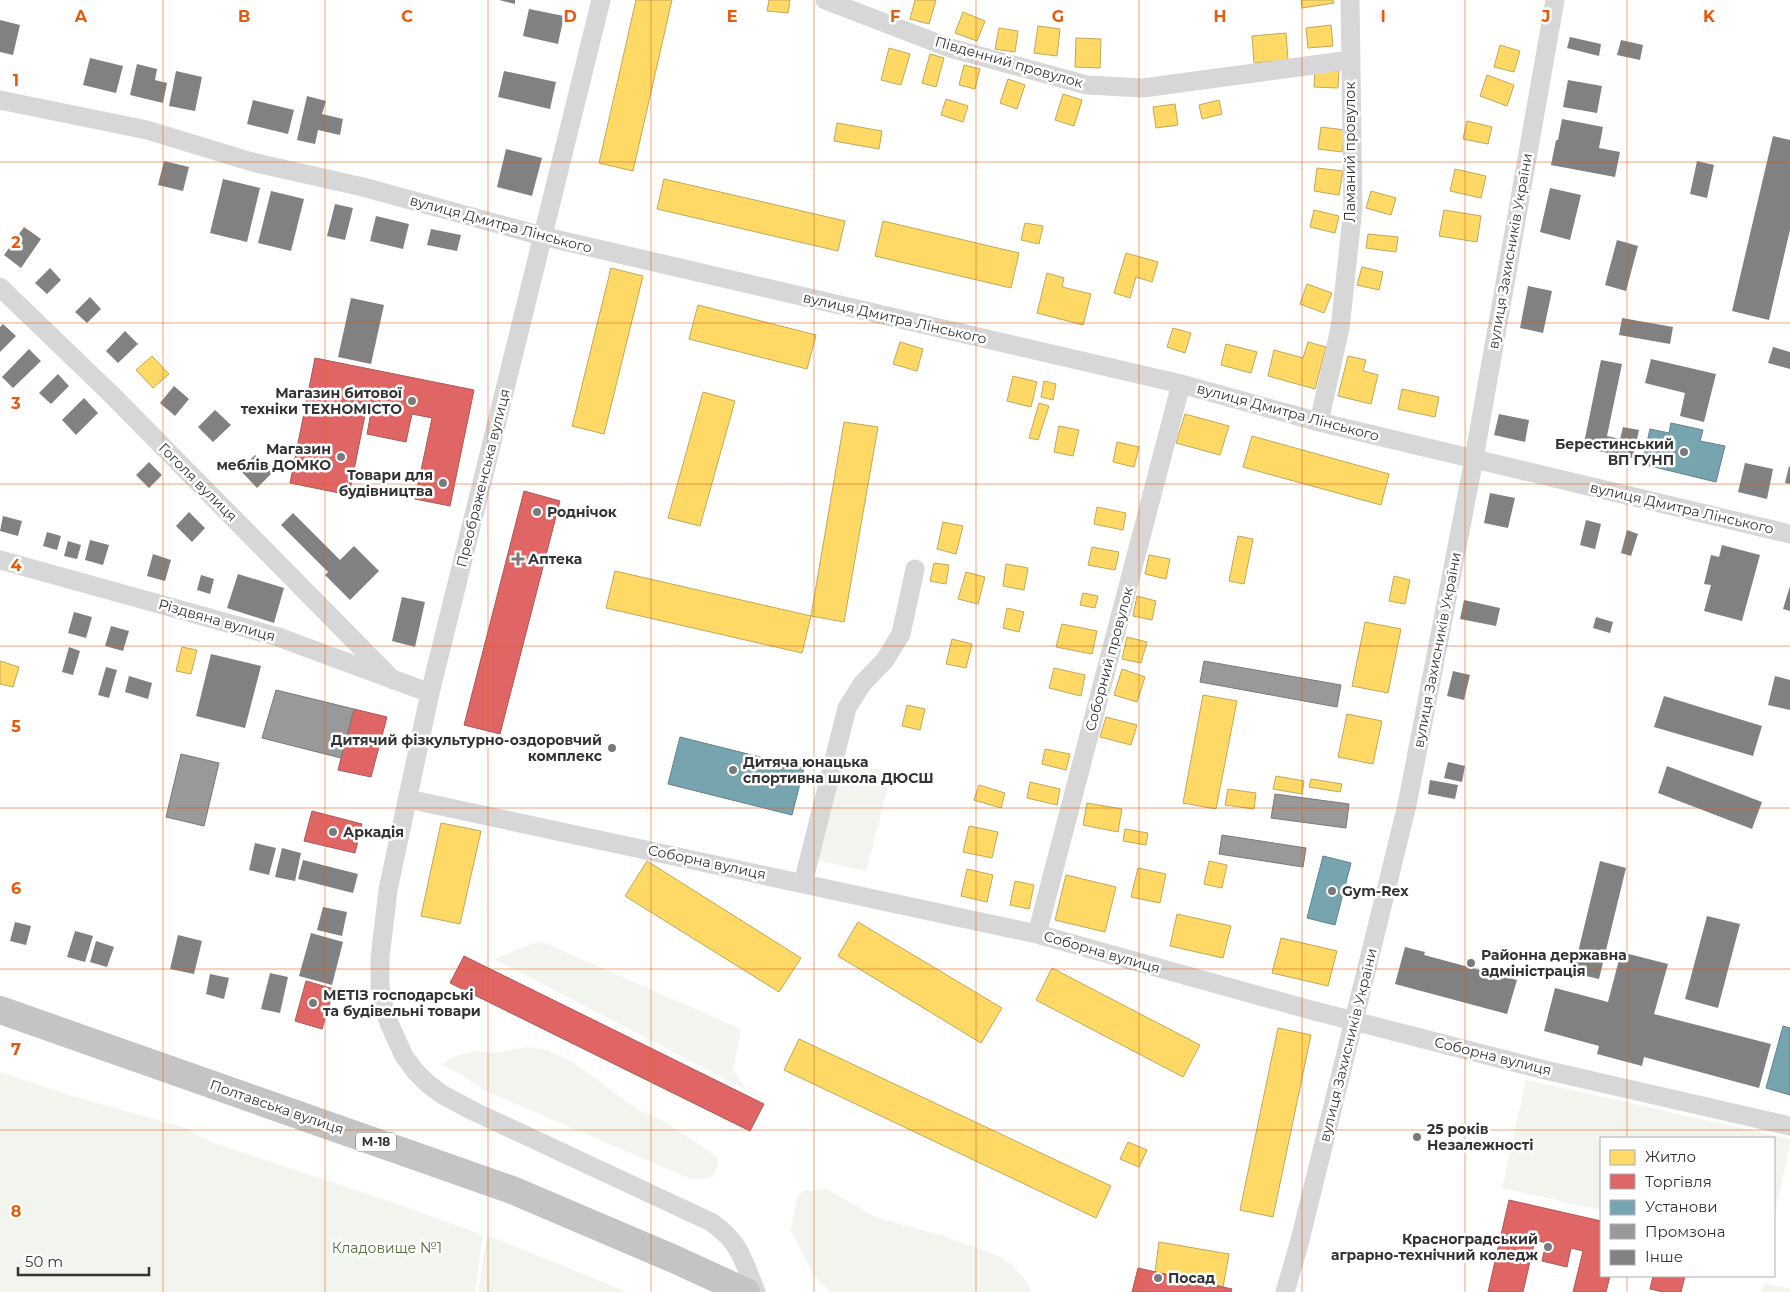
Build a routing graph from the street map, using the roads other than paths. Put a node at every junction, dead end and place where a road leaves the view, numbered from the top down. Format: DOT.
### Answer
graph roads {
  1 [pos="600,0"];
  2 [pos="825,0"];
  3 [pos="1350,0"];
  4 [pos="1555,0"];
  5 [pos="1350,60"];
  6 [pos="0,100"];
  7 [pos="542,236"];
  8 [pos="0,287"];
  9 [pos="1181,384"];
  10 [pos="1319,422"];
  11 [pos="1474,459"];
  12 [pos="1790,534"];
  13 [pos="0,560"];
  14 [pos="915,569"];
  15 [pos="393,680"];
  16 [pos="430,693"];
  17 [pos="408,799"];
  18 [pos="803,883"];
  19 [pos="1037,934"];
  20 [pos="0,1010"];
  21 [pos="1354,1020"];
  22 [pos="1790,1126"];
  23 [pos="746,1292"];
  24 [pos="756,1292"];
  25 [pos="1285,1292"];
  1 -- 7 [label="street, Преображенська вулиця"];
  2 -- 5 [label="street, Південний провулок"];
  3 -- 5 [label="street, Ламаний провулок"];
  4 -- 11 [label="street, вулиця Захисників України"];
  5 -- 10 [label="street, Ламаний провулок"];
  6 -- 7 [label="street, вулиця Дмитра Лінського"];
  7 -- 9 [label="street, вулиця Дмитра Лінського"];
  7 -- 16 [label="street, Преображенська вулиця"];
  8 -- 15 [label="street, Гоголя вулиця"];
  9 -- 10 [label="street, вулиця Дмитра Лінського"];
  9 -- 19 [label="street, Соборний провулок"];
  10 -- 11 [label="street, вулиця Дмитра Лінського"];
  11 -- 12 [label="street, вулиця Дмитра Лінського"];
  11 -- 21 [label="street, вулиця Захисників України"];
  13 -- 15 [label="street, Різдвяна вулиця"];
  14 -- 18 [label="street"];
  15 -- 16 [label="street, Різдвяна вулиця"];
  16 -- 17 [label="street, Преображенська вулиця"];
  17 -- 18 [label="street, Соборна вулиця"];
  17 -- 24 [label="street, Преображенська вулиця"];
  18 -- 19 [label="street, Соборна вулиця"];
  19 -- 21 [label="street, Соборна вулиця"];
  20 -- 23 [label="highway, Полтавська вулиця / М-18"];
  21 -- 22 [label="street, Соборна вулиця"];
  21 -- 25 [label="street, вулиця Захисників України"];
}
